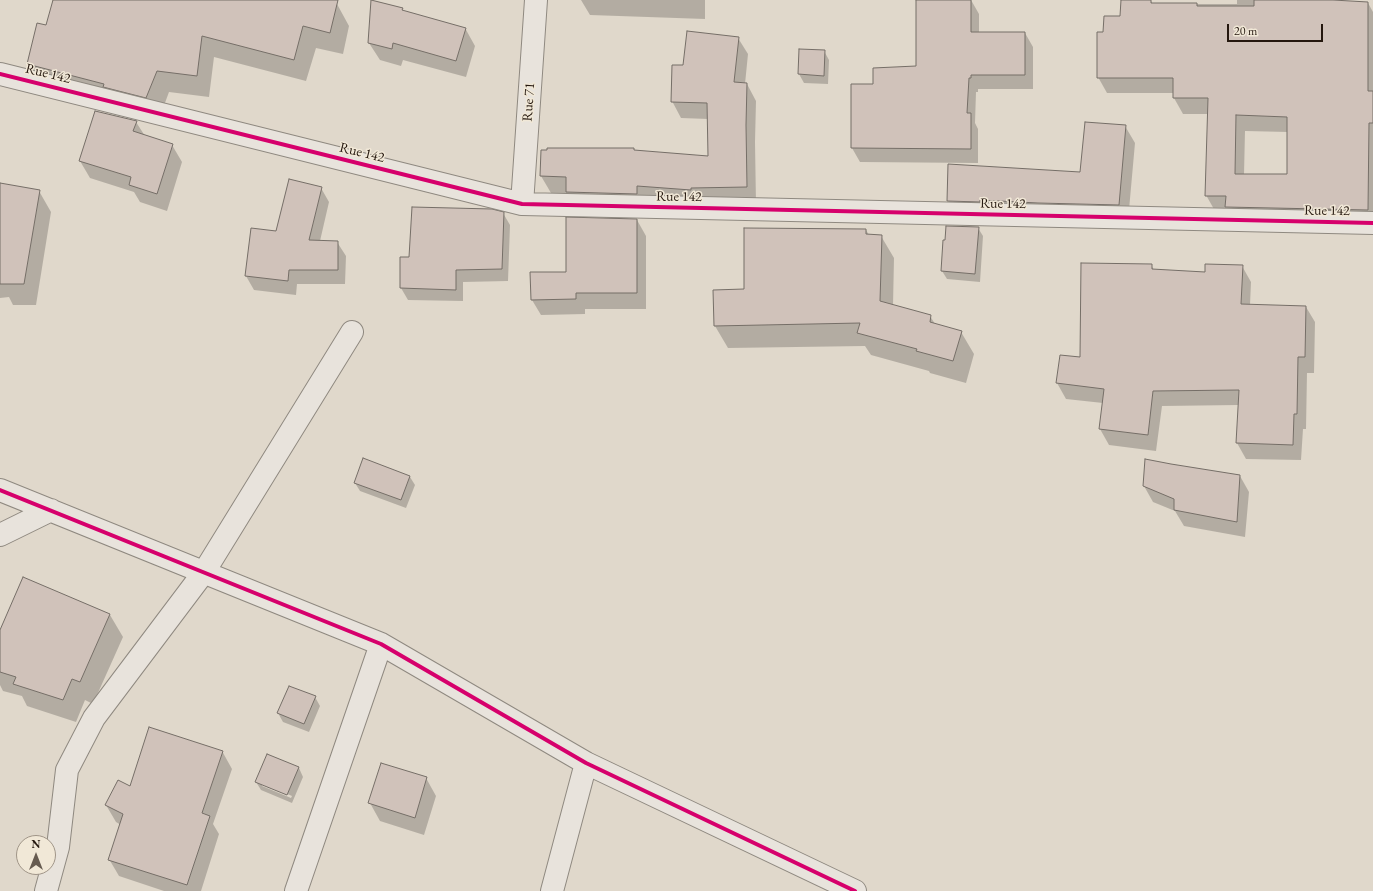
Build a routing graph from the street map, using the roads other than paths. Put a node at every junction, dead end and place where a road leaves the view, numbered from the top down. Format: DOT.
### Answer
graph roads {
  1 [pos="536,0"];
  2 [pos="0,74"];
  3 [pos="522,204"];
  4 [pos="1373,223"];
  5 [pos="352,332"];
  6 [pos="0,490"];
  7 [pos="51,510"];
  8 [pos="0,536"];
  9 [pos="204,572"];
  10 [pos="381,644"];
  11 [pos="586,764"];
  12 [pos="843,888"];
  13 [pos="46,891"];
  14 [pos="296,891"];
  15 [pos="552,891"];
  1 -- 3 [label="street, Rue 71"];
  2 -- 3 [label="street, Rue 142"];
  3 -- 4 [label="street, Rue 142"];
  5 -- 9 [label="street"];
  6 -- 7 [label="street"];
  7 -- 8 [label="street"];
  7 -- 9 [label="street"];
  9 -- 10 [label="street"];
  9 -- 13 [label="street"];
  10 -- 11 [label="street"];
  10 -- 14 [label="street"];
  11 -- 12 [label="street"];
  11 -- 15 [label="street"];
}
